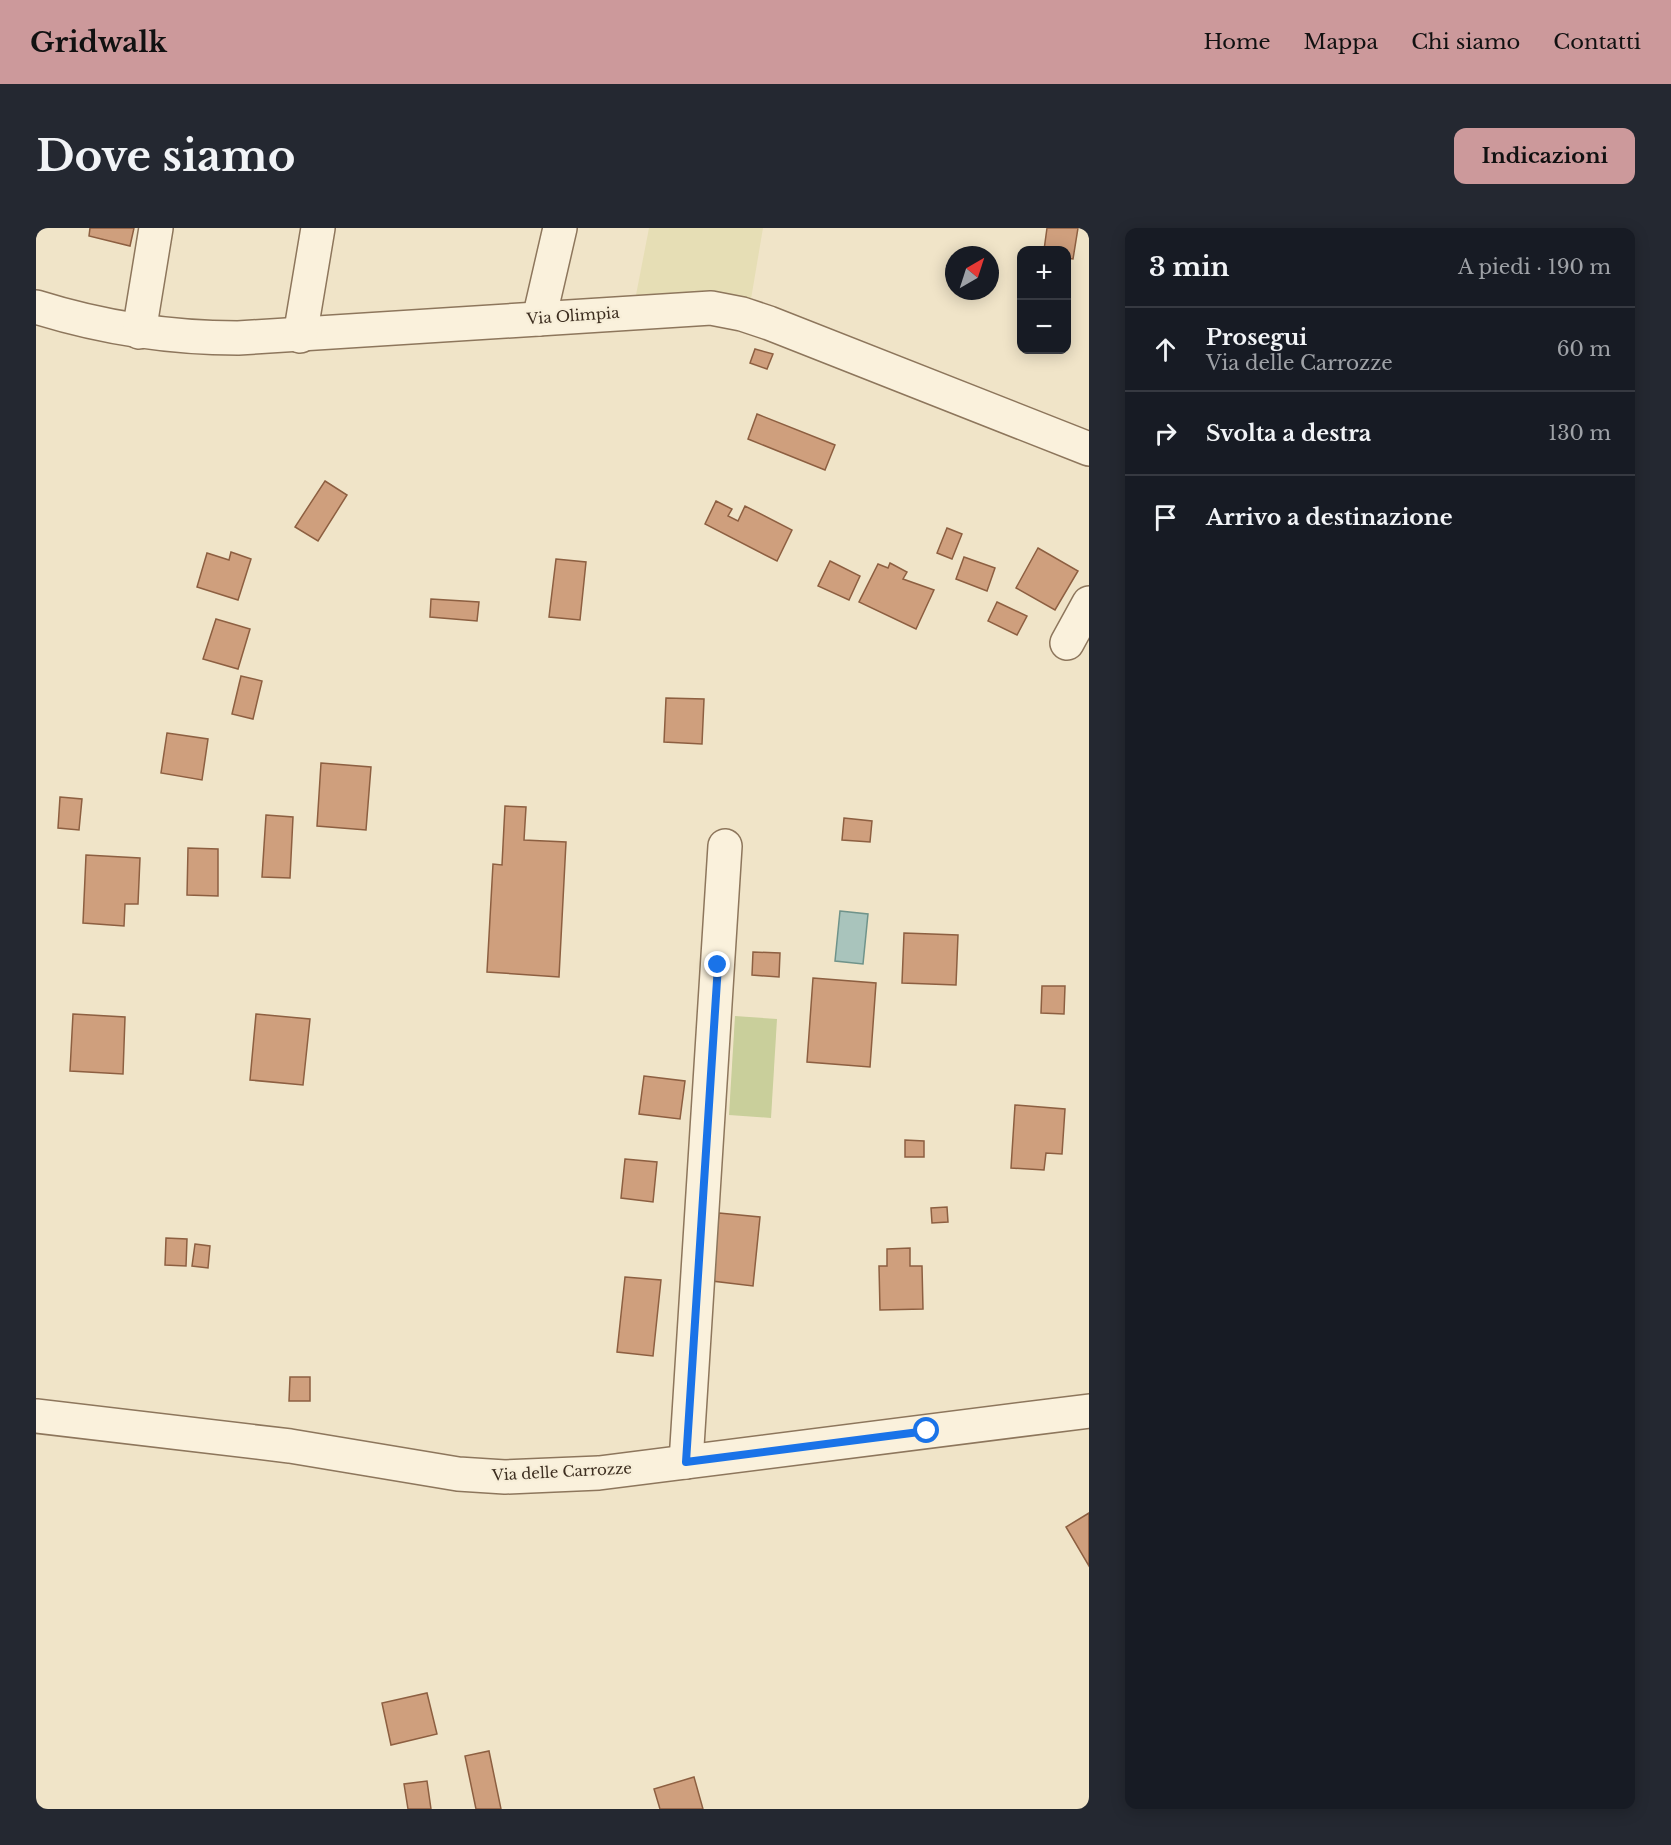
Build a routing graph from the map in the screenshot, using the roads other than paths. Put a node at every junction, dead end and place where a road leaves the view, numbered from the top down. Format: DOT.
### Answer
graph roads {
  1 [pos="156,228"];
  2 [pos="318,228"];
  3 [pos="560,228"];
  4 [pos="36,307"];
  5 [pos="539,319"];
  6 [pos="139,332"];
  7 [pos="300,336"];
  8 [pos="1089,448"];
  9 [pos="1089,603"];
  10 [pos="1066,643"];
  11 [pos="725,846"];
  12 [pos="1089,1411"];
  13 [pos="36,1416"];
  14 [pos="686,1462"];
  1 -- 6 [label="street"];
  2 -- 7 [label="street"];
  3 -- 5 [label="street"];
  4 -- 6 [label="street, Via Olimpia"];
  5 -- 7 [label="street, Via Olimpia"];
  5 -- 8 [label="street, Via Olimpia"];
  6 -- 7 [label="street, Via Olimpia"];
  9 -- 10 [label="street"];
  11 -- 14 [label="street"];
  12 -- 14 [label="street, Via delle Carrozze"];
  13 -- 14 [label="street, Via delle Carrozze"];
}
